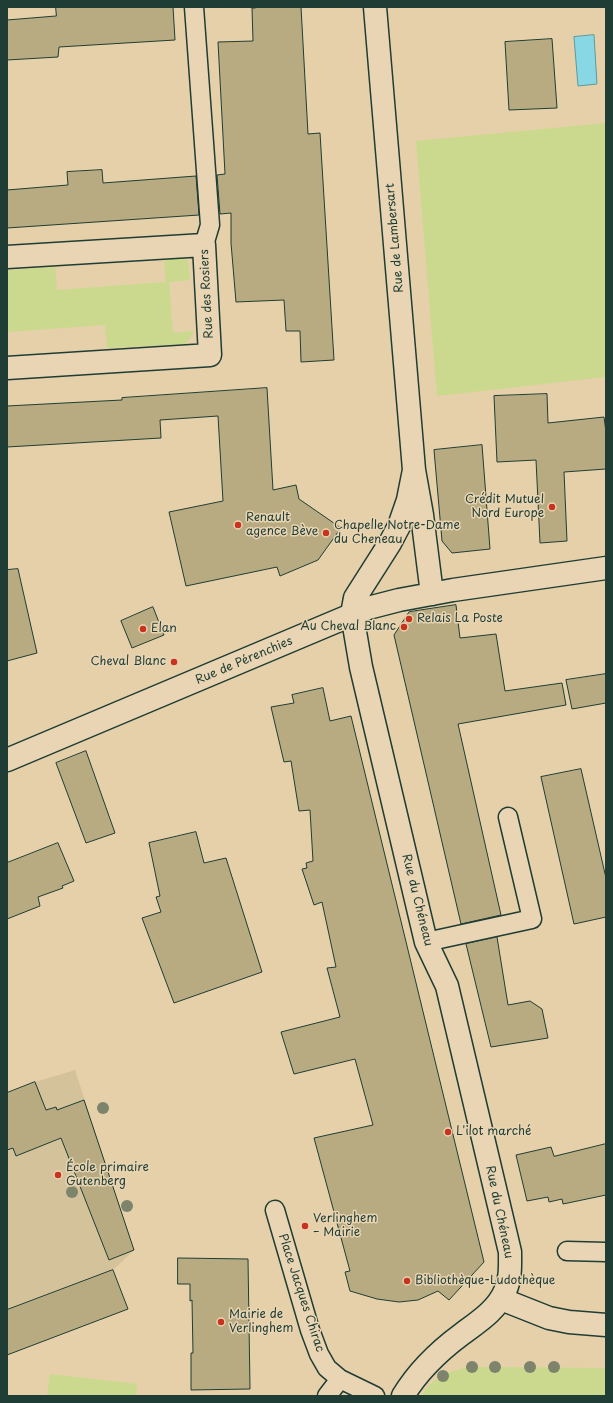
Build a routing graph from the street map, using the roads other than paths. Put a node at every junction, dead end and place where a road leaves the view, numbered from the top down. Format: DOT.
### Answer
graph roads {
  1 [pos="194,7"];
  2 [pos="375,7"];
  3 [pos="204,245"];
  4 [pos="7,257"];
  5 [pos="7,368"];
  6 [pos="414,470"];
  7 [pos="606,568"];
  8 [pos="432,594"];
  9 [pos="352,614"];
  10 [pos="7,760"];
  11 [pos="508,817"];
  12 [pos="426,942"];
  13 [pos="275,1210"];
  14 [pos="567,1251"];
  15 [pos="606,1252"];
  16 [pos="501,1299"];
  17 [pos="606,1325"];
  18 [pos="340,1379"];
  19 [pos="327,1396"];
  20 [pos="375,1396"];
  21 [pos="403,1396"];
  1 -- 3 [label="lane, Rue des Rosiers"];
  2 -- 6 [label="street, Rue de Lambersart"];
  3 -- 4 [label="street"];
  3 -- 5 [label="street, Rue des Rosiers"];
  6 -- 8 [label="street, Rue de Lambersart"];
  6 -- 9 [label="street, Rue de Lambersart"];
  7 -- 8 [label="street, Rue de Pérenchies"];
  8 -- 9 [label="street, Rue de Pérenchies"];
  9 -- 10 [label="street, Rue de Pérenchies"];
  9 -- 12 [label="street, Rue du Chéneau"];
  11 -- 12 [label="lane"];
  12 -- 16 [label="street, Rue du Chéneau"];
  13 -- 18 [label="lane, Place Jacques Chirac"];
  14 -- 15 [label="lane"];
  16 -- 17 [label="street"];
  16 -- 21 [label="street, Rue du Chéneau"];
  18 -- 19 [label="lane"];
  18 -- 20 [label="lane, Place Jacques Chirac"];
}
